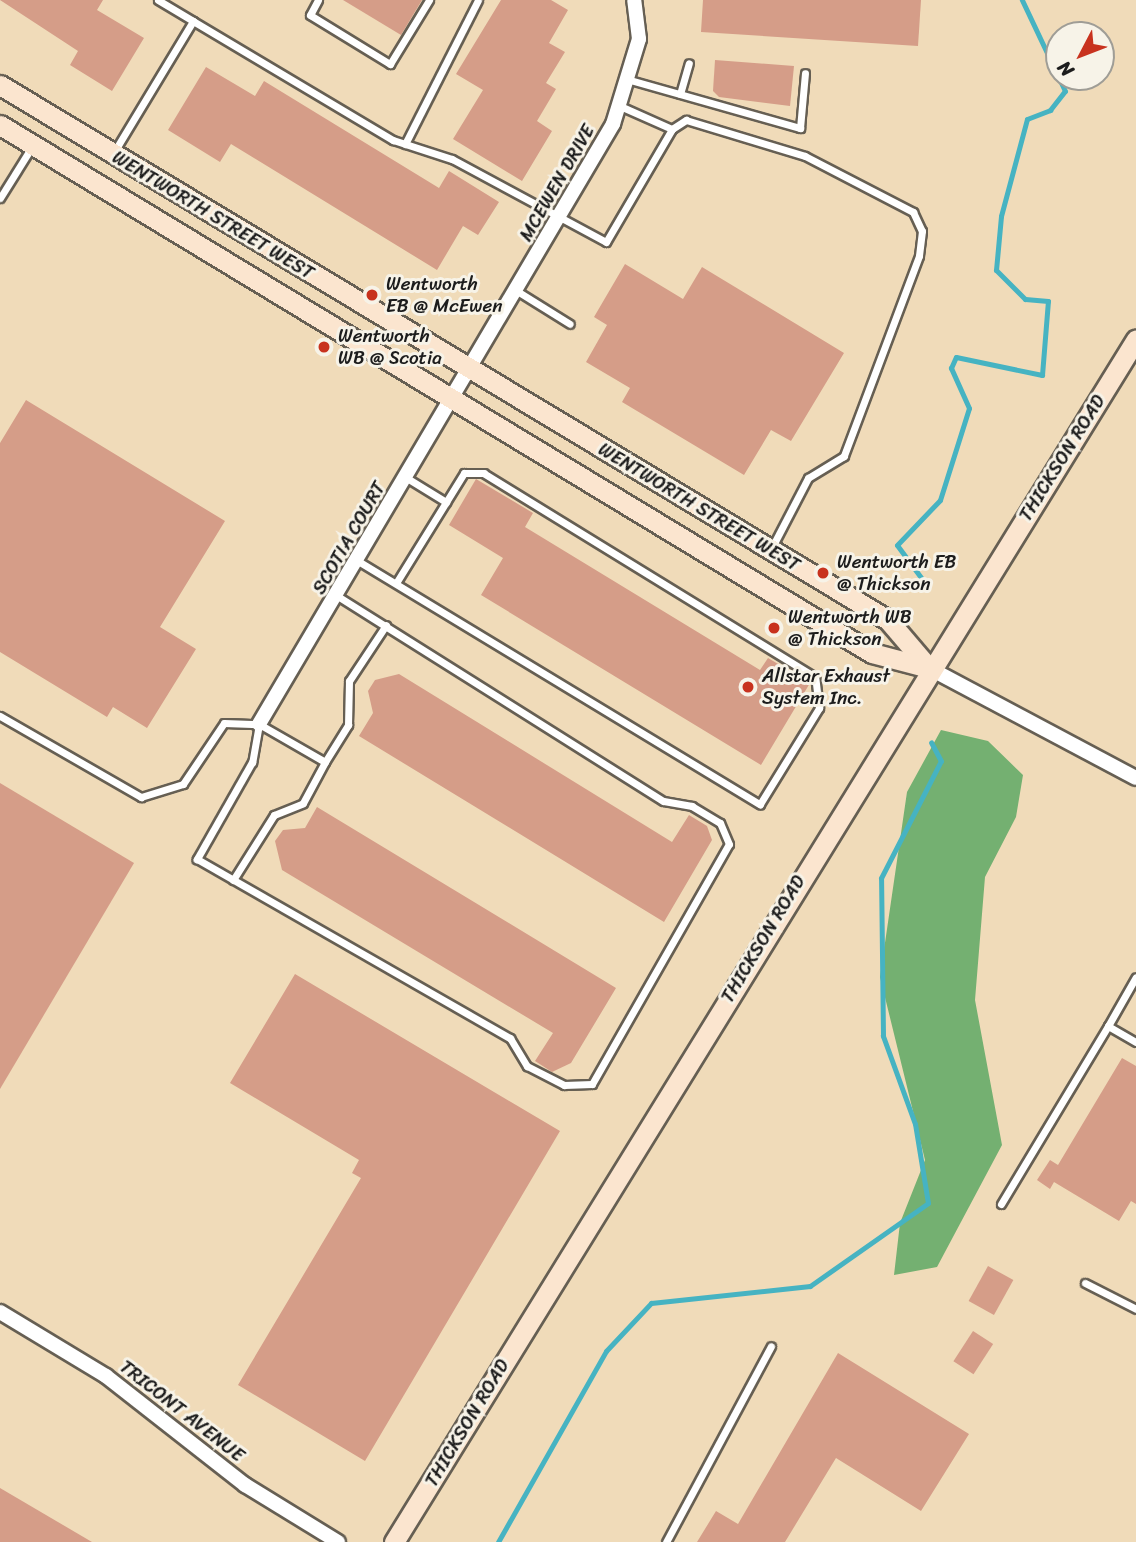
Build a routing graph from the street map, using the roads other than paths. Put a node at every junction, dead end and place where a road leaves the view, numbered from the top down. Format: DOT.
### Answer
graph roads {
  1 [pos="158,0"];
  2 [pos="318,0"];
  3 [pos="429,0"];
  4 [pos="478,0"];
  5 [pos="634,0"];
  6 [pos="193,21"];
  7 [pos="689,63"];
  8 [pos="805,73"];
  9 [pos="630,80"];
  10 [pos="0,85"];
  11 [pos="680,94"];
  12 [pos="620,106"];
  13 [pos="0,125"];
  14 [pos="672,129"];
  15 [pos="405,144"];
  16 [pos="33,145"];
  17 [pos="113,154"];
  18 [pos="0,198"];
  19 [pos="561,214"];
  20 [pos="517,291"];
  21 [pos="570,324"];
  22 [pos="1136,339"];
  23 [pos="471,372"];
  24 [pos="455,400"];
  25 [pos="407,478"];
  26 [pos="446,502"];
  27 [pos="771,550"];
  28 [pos="358,561"];
  29 [pos="396,583"];
  30 [pos="338,596"];
  31 [pos="386,625"];
  32 [pos="929,668"];
  33 [pos="0,716"];
  34 [pos="259,723"];
  35 [pos="325,762"];
  36 [pos="1136,778"];
  37 [pos="233,880"];
  38 [pos="1136,978"];
  39 [pos="1108,1026"];
  40 [pos="1136,1042"];
  41 [pos="1001,1204"];
  42 [pos="1085,1283"];
  43 [pos="1136,1309"];
  44 [pos="0,1312"];
  45 [pos="771,1346"];
  46 [pos="338,1542"];
  47 [pos="394,1542"];
  48 [pos="666,1542"];
  1 -- 6 [label="lane"];
  2 -- 3 [label="lane"];
  4 -- 15 [label="lane"];
  5 -- 9 [label="street, MCEWEN DRIVE"];
  6 -- 15 [label="lane"];
  6 -- 17 [label="lane"];
  7 -- 11 [label="lane"];
  8 -- 11 [label="lane"];
  9 -- 11 [label="lane"];
  9 -- 12 [label="street, MCEWEN DRIVE"];
  10 -- 17 [label="main road, WENTWORTH STREET WEST"];
  12 -- 14 [label="lane"];
  12 -- 19 [label="street, MCEWEN DRIVE"];
  13 -- 16 [label="main road, WENTWORTH STREET WEST"];
  14 -- 19 [label="lane"];
  14 -- 27 [label="lane"];
  15 -- 19 [label="lane"];
  16 -- 18 [label="lane"];
  16 -- 24 [label="main road, WENTWORTH STREET WEST"];
  17 -- 23 [label="main road, WENTWORTH STREET WEST"];
  19 -- 20 [label="street, MCEWEN DRIVE"];
  20 -- 21 [label="lane"];
  20 -- 23 [label="street, MCEWEN DRIVE"];
  22 -- 32 [label="main road, THICKSON ROAD"];
  23 -- 24 [label="street, SCOTIA COURT"];
  23 -- 27 [label="main road, WENTWORTH STREET WEST"];
  24 -- 25 [label="street, SCOTIA COURT"];
  24 -- 32 [label="main road, WENTWORTH STREET WEST"];
  25 -- 26 [label="lane"];
  25 -- 28 [label="street, SCOTIA COURT"];
  26 -- 29 [label="lane"];
  26 -- 29 [label="lane"];
  27 -- 32 [label="main road, WENTWORTH STREET WEST"];
  28 -- 29 [label="lane"];
  28 -- 30 [label="street, SCOTIA COURT"];
  30 -- 31 [label="lane"];
  30 -- 34 [label="street, SCOTIA COURT"];
  31 -- 35 [label="lane"];
  31 -- 37 [label="lane"];
  32 -- 36 [label="street"];
  32 -- 47 [label="main road, THICKSON ROAD"];
  33 -- 34 [label="lane"];
  34 -- 35 [label="lane"];
  34 -- 37 [label="lane"];
  35 -- 37 [label="lane"];
  38 -- 39 [label="lane"];
  39 -- 40 [label="lane"];
  39 -- 41 [label="lane"];
  42 -- 43 [label="lane"];
  44 -- 46 [label="street, TRICONT AVENUE"];
  45 -- 48 [label="lane"];
}
